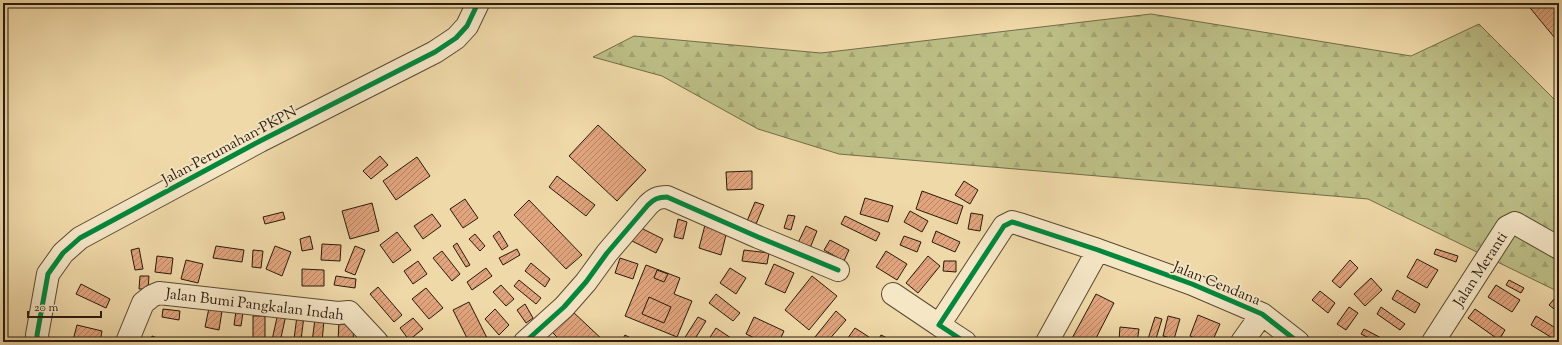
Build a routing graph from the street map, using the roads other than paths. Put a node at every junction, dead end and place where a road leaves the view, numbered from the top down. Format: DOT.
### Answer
graph roads {
  1 [pos="478,3"];
  2 [pos="1559,248"];
  3 [pos="1098,250"];
  4 [pos="838,270"];
  5 [pos="893,294"];
  6 [pos="1262,314"];
  7 [pos="939,325"];
  8 [pos="38,342"];
  9 [pos="127,342"];
  10 [pos="378,342"];
  11 [pos="524,342"];
  12 [pos="965,342"];
  13 [pos="1047,342"];
  14 [pos="1242,342"];
  15 [pos="1298,342"];
  16 [pos="1433,342"];
  1 -- 8 [label="street, Jalan Perumahan PKPN"];
  2 -- 16 [label="street, Jalan Meranti"];
  3 -- 6 [label="street, Jalan Cendana"];
  3 -- 7 [label="street, Jalan Cendana"];
  3 -- 13 [label="street"];
  4 -- 11 [label="street"];
  5 -- 7 [label="street"];
  6 -- 14 [label="street, Jalan Cendana"];
  6 -- 15 [label="street, Jalan Cendana"];
  7 -- 12 [label="street"];
  9 -- 10 [label="street, Jalan Bumi Pangkalan Indah"];
}
